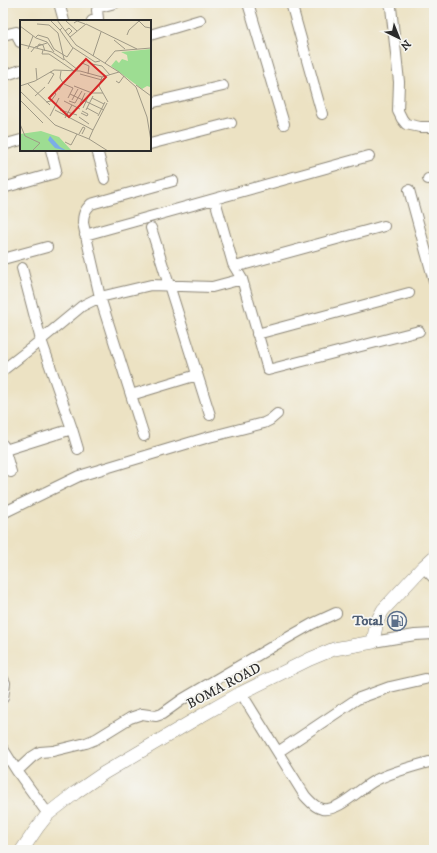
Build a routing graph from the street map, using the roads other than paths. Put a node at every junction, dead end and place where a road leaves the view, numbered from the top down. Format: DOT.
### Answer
graph roads {
  1 [pos="60,3"];
  2 [pos="115,3"];
  3 [pos="248,3"];
  4 [pos="291,3"];
  5 [pos="389,3"];
  6 [pos="64,20"];
  7 [pos="96,20"];
  8 [pos="200,20"];
  9 [pos="3,35"];
  10 [pos="151,35"];
  11 [pos="20,40"];
  12 [pos="20,70"];
  13 [pos="3,76"];
  14 [pos="222,86"];
  15 [pos="151,102"];
  16 [pos="322,114"];
  17 [pos="231,123"];
  18 [pos="284,124"];
  19 [pos="434,127"];
  20 [pos="20,140"];
  21 [pos="151,144"];
  22 [pos="3,145"];
  23 [pos="52,151"];
  24 [pos="97,151"];
  25 [pos="370,156"];
  26 [pos="105,180"];
  27 [pos="174,181"];
  28 [pos="3,188"];
  29 [pos="409,190"];
  30 [pos="215,200"];
  31 [pos="384,226"];
  32 [pos="151,228"];
  33 [pos="85,236"];
  34 [pos="46,247"];
  35 [pos="3,259"];
  36 [pos="22,268"];
  37 [pos="235,268"];
  38 [pos="242,279"];
  39 [pos="434,281"];
  40 [pos="169,285"];
  41 [pos="409,293"];
  42 [pos="100,297"];
  43 [pos="419,331"];
  44 [pos="257,334"];
  45 [pos="42,340"];
  46 [pos="3,370"];
  47 [pos="197,375"];
  48 [pos="131,395"];
  49 [pos="277,414"];
  50 [pos="210,415"];
  51 [pos="72,429"];
  52 [pos="144,436"];
  53 [pos="4,448"];
  54 [pos="78,449"];
  55 [pos="11,472"];
  56 [pos="3,513"];
  57 [pos="434,557"];
  58 [pos="423,567"];
  59 [pos="434,578"];
  60 [pos="336,613"];
  61 [pos="434,634"];
  62 [pos="373,642"];
  63 [pos="3,679"];
  64 [pos="425,679"];
  65 [pos="241,693"];
  66 [pos="3,698"];
  67 [pos="3,749"];
  68 [pos="278,752"];
  69 [pos="429,762"];
  70 [pos="17,771"];
  71 [pos="48,814"];
  72 [pos="22,850"];
  1 -- 6 [label="street"];
  2 -- 7 [label="street"];
  3 -- 18 [label="street"];
  4 -- 16 [label="street"];
  5 -- 19 [label="street"];
  8 -- 10 [label="street"];
  9 -- 11 [label="street"];
  12 -- 13 [label="street"];
  14 -- 15 [label="street"];
  17 -- 21 [label="street"];
  20 -- 22 [label="street"];
  23 -- 28 [label="street"];
  24 -- 26 [label="street"];
  25 -- 30 [label="street"];
  27 -- 33 [label="street"];
  29 -- 39 [label="street"];
  30 -- 33 [label="street"];
  30 -- 37 [label="street"];
  31 -- 37 [label="street"];
  32 -- 40 [label="street"];
  33 -- 42 [label="street"];
  34 -- 35 [label="street"];
  36 -- 45 [label="street"];
  37 -- 38 [label="street"];
  38 -- 40 [label="street"];
  38 -- 44 [label="street"];
  40 -- 42 [label="street"];
  40 -- 47 [label="street"];
  41 -- 44 [label="street"];
  42 -- 45 [label="street"];
  42 -- 48 [label="street"];
  43 -- 44 [label="street"];
  45 -- 46 [label="street"];
  45 -- 51 [label="street"];
  47 -- 48 [label="street"];
  47 -- 50 [label="street"];
  48 -- 52 [label="street"];
  49 -- 56 [label="street"];
  51 -- 53 [label="street"];
  51 -- 54 [label="street"];
  53 -- 55 [label="street"];
  57 -- 58 [label="main road"];
  58 -- 59 [label="street"];
  58 -- 62 [label="main road"];
  60 -- 70 [label="street"];
  61 -- 62 [label="street"];
  62 -- 65 [label="main road, BOMA ROAD"];
  63 -- 66 [label="street"];
  64 -- 68 [label="street"];
  65 -- 68 [label="street"];
  65 -- 71 [label="main road, BOMA ROAD"];
  67 -- 70 [label="street"];
  68 -- 69 [label="street"];
  70 -- 71 [label="street"];
  71 -- 72 [label="main road, BOMA ROAD"];
}
